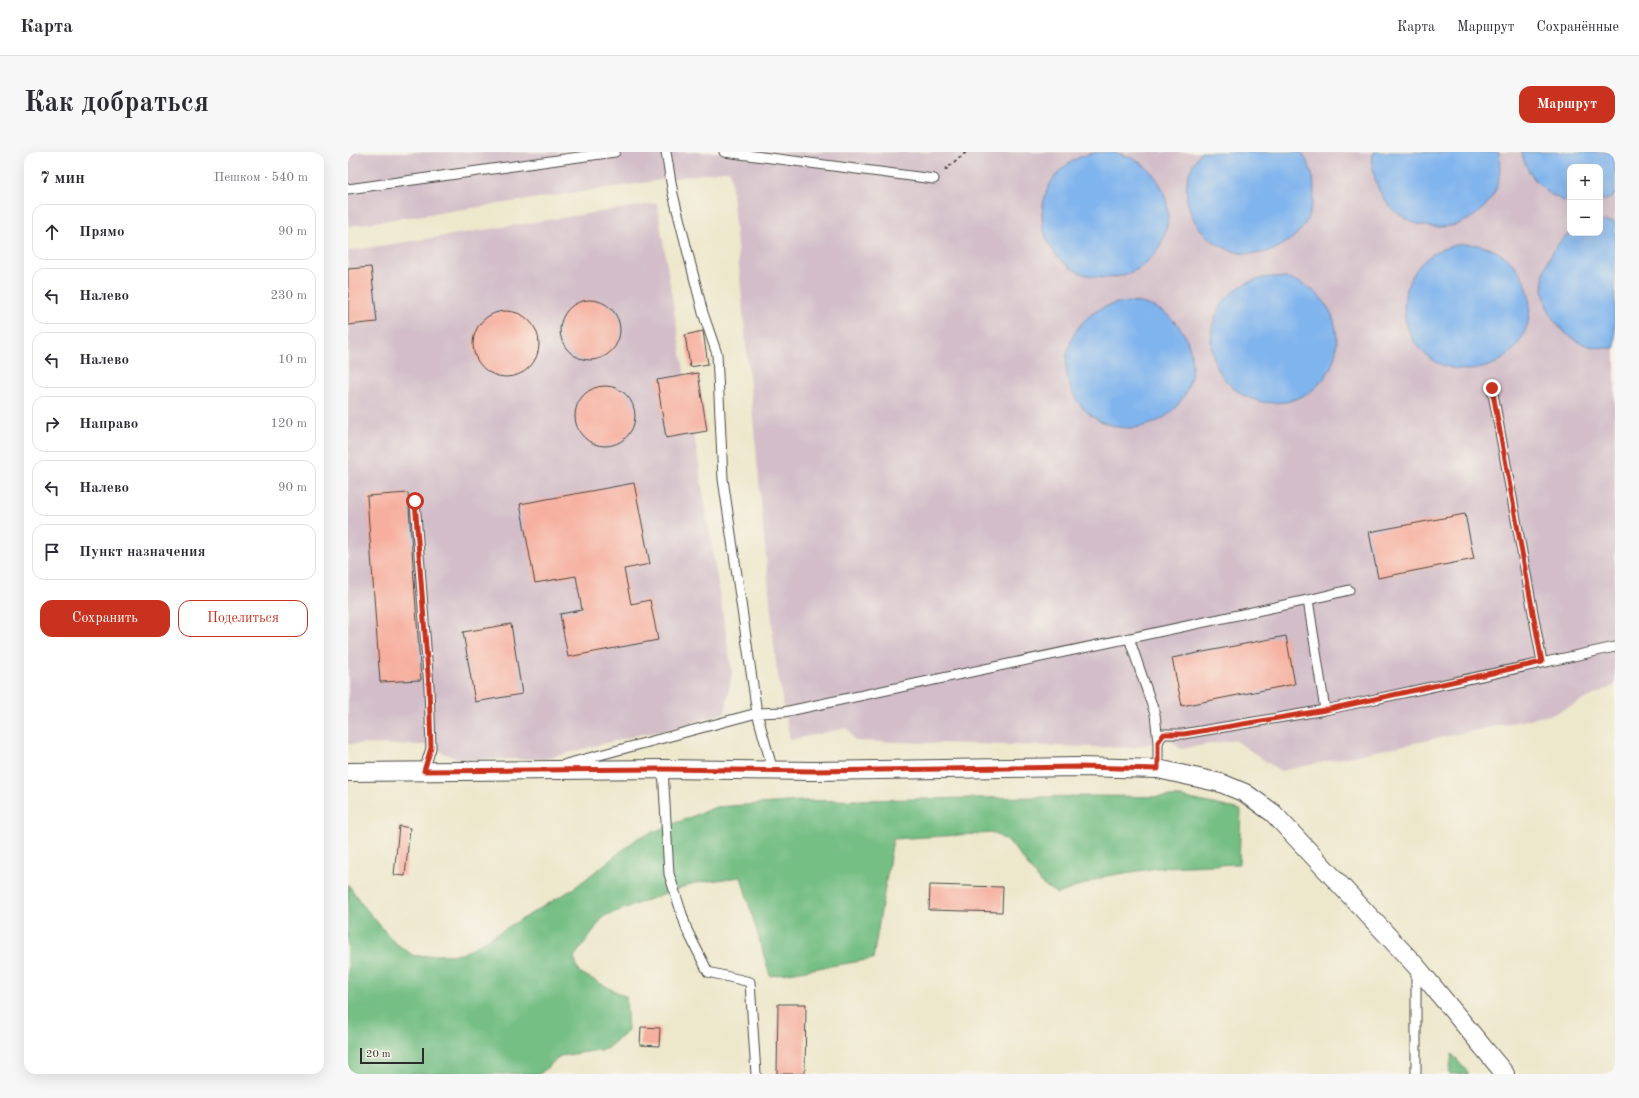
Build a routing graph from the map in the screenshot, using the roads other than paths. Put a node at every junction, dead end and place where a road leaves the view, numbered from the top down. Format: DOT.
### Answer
graph roads {
  1 [pos="614,152"];
  2 [pos="666,152"];
  3 [pos="724,152"];
  4 [pos="934,179"];
  5 [pos="348,189"];
  6 [pos="1492,388"];
  7 [pos="415,501"];
  8 [pos="1349,590"];
  9 [pos="1308,600"];
  10 [pos="1129,638"];
  11 [pos="1615,647"];
  12 [pos="1542,662"];
  13 [pos="1325,710"];
  14 [pos="757,713"];
  15 [pos="1158,742"];
  16 [pos="663,769"];
  17 [pos="1158,769"];
  18 [pos="540,770"];
  19 [pos="424,771"];
  20 [pos="773,771"];
  21 [pos="348,772"];
  22 [pos="1416,966"];
  23 [pos="756,1074"];
  24 [pos="1416,1074"];
  25 [pos="1505,1074"];
  1 -- 5 [label="lane"];
  2 -- 14 [label="lane"];
  3 -- 4 [label="lane"];
  6 -- 12 [label="lane"];
  7 -- 19 [label="lane"];
  8 -- 9 [label="lane"];
  9 -- 10 [label="lane"];
  9 -- 13 [label="lane"];
  10 -- 14 [label="lane"];
  10 -- 15 [label="lane"];
  11 -- 12 [label="lane"];
  12 -- 13 [label="lane"];
  13 -- 15 [label="lane"];
  14 -- 18 [label="lane"];
  14 -- 20 [label="lane"];
  15 -- 17 [label="lane"];
  16 -- 18 [label="street"];
  16 -- 20 [label="street"];
  16 -- 23 [label="lane"];
  17 -- 20 [label="street"];
  17 -- 22 [label="street"];
  18 -- 19 [label="street"];
  19 -- 21 [label="street"];
  22 -- 24 [label="lane"];
  22 -- 25 [label="street"];
}
